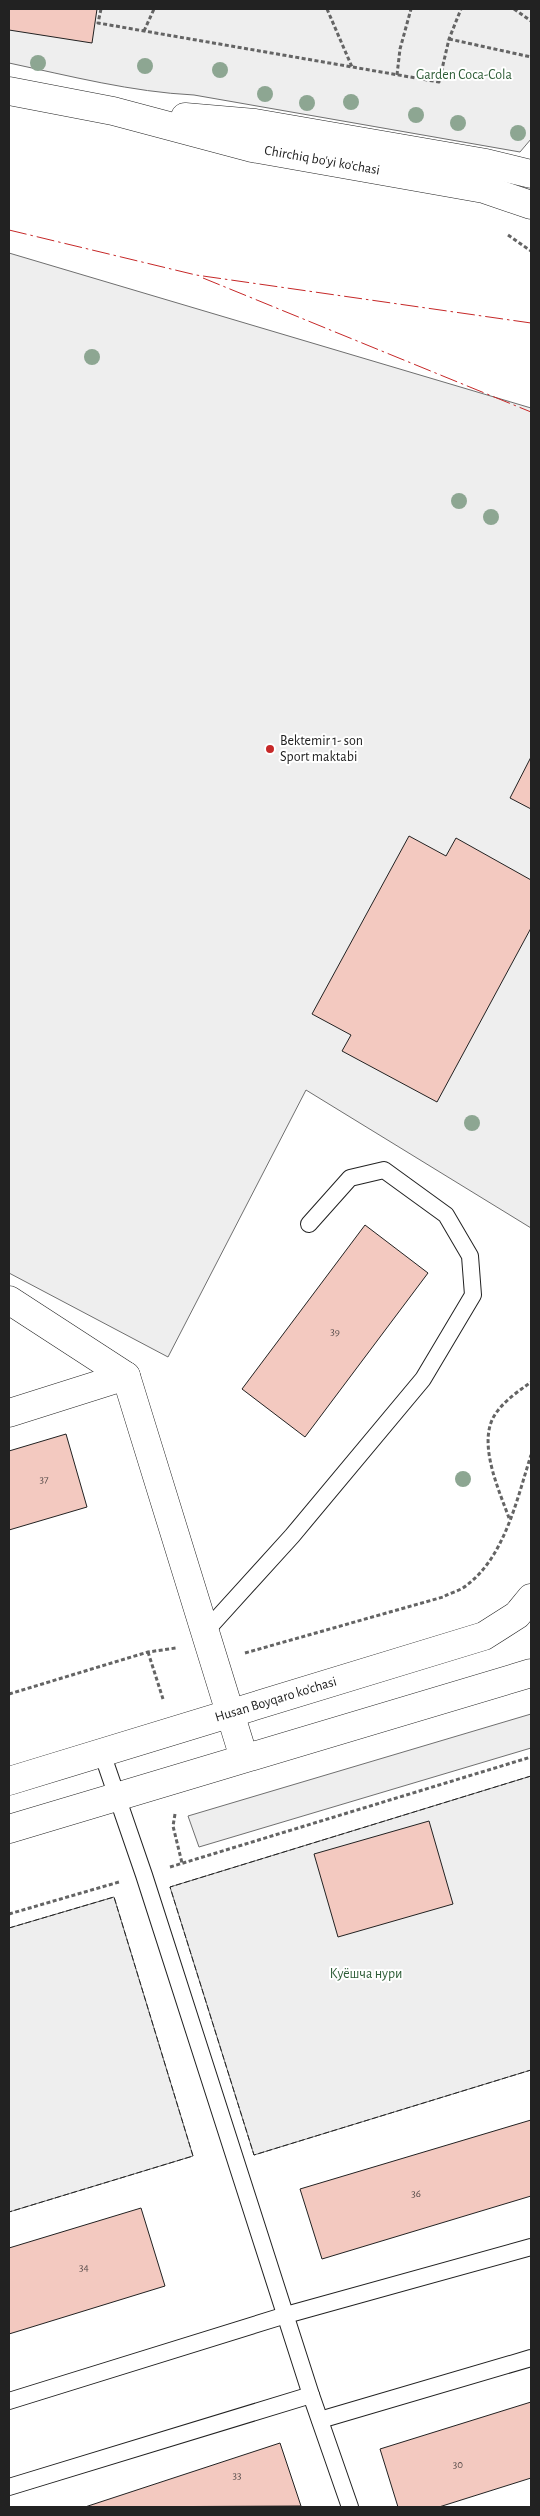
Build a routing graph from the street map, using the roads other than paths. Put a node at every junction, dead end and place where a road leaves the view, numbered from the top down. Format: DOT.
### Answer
graph roads {
  1 [pos="9,90"];
  2 [pos="113,111"];
  3 [pos="531,174"];
  4 [pos="531,205"];
  5 [pos="309,1224"];
  6 [pos="9,1300"];
  7 [pos="126,1376"];
  8 [pos="9,1413"];
  9 [pos="531,1598"];
  10 [pos="208,1646"];
  11 [pos="531,1672"];
  12 [pos="229,1714"];
  13 [pos="102,1753"];
  14 [pos="244,1758"];
  15 [pos="9,1781"];
  16 [pos="116,1797"];
  17 [pos="9,1829"];
  18 [pos="531,2247"];
  19 [pos="286,2315"];
  20 [pos="531,2358"];
  21 [pos="311,2395"];
  22 [pos="9,2401"];
  23 [pos="320,2420"];
  24 [pos="9,2487"];
  25 [pos="350,2507"];
  1 -- 2 [label="street, Chirchiq bo'yi ko'chasi"];
  2 -- 3 [label="street, Chirchiq bo'yi ko'chasi"];
  2 -- 4 [label="street, Chirchiq bo'yi ko'chasi"];
  5 -- 10 [label="lane"];
  6 -- 7 [label="street"];
  7 -- 8 [label="street"];
  7 -- 10 [label="street"];
  9 -- 12 [label="street, Husan Boyqaro ko'chasi"];
  10 -- 12 [label="street"];
  11 -- 14 [label="street"];
  12 -- 13 [label="street, Husan Boyqaro ko'chasi"];
  12 -- 14 [label="street"];
  13 -- 15 [label="street, Husan Boyqaro ko'chasi"];
  13 -- 16 [label="lane"];
  14 -- 16 [label="street"];
  16 -- 17 [label="street"];
  16 -- 19 [label="lane"];
  18 -- 19 [label="lane"];
  19 -- 21 [label="lane"];
  19 -- 22 [label="lane"];
  20 -- 23 [label="lane"];
  21 -- 23 [label="lane"];
  21 -- 24 [label="lane"];
  23 -- 25 [label="lane"];
}
